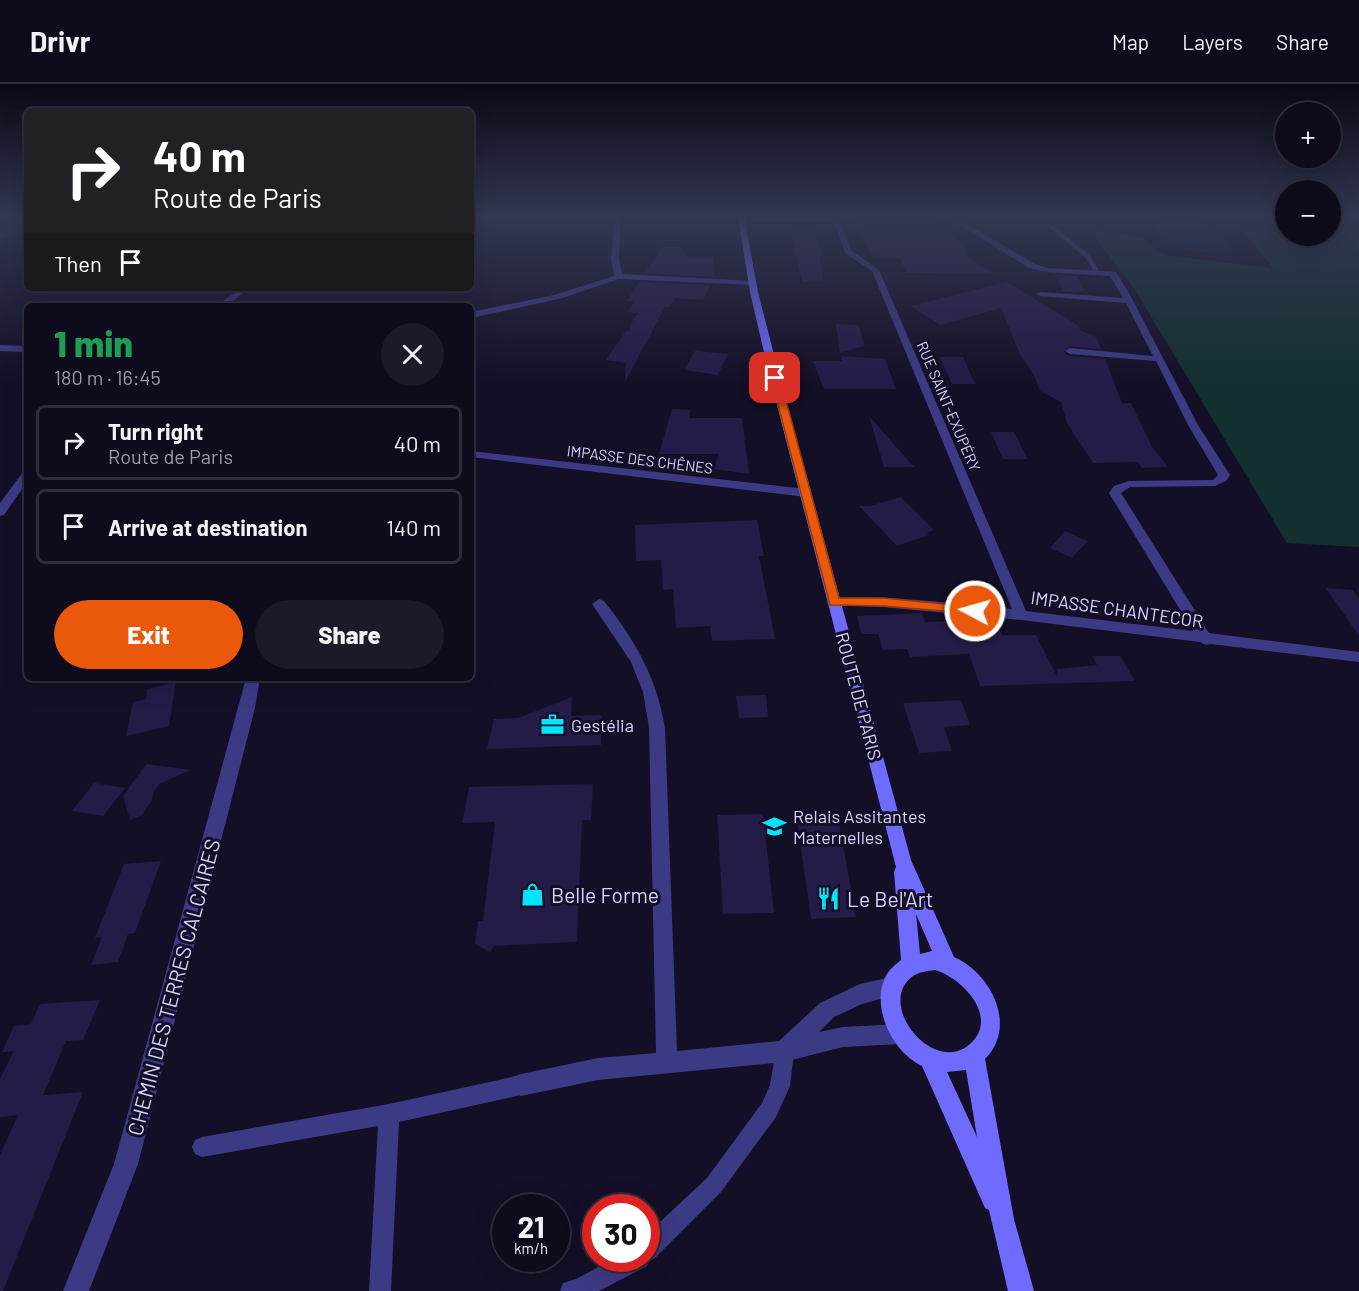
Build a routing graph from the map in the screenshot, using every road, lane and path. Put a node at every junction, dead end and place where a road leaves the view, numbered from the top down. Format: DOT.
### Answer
graph roads {
  1 [pos="617,272"];
  2 [pos="751,272"];
  3 [pos="876,272"];
  4 [pos="1087,272"];
  5 [pos="1099,273"];
  6 [pos="618,277"];
  7 [pos="753,283"];
  8 [pos="242,291"];
  9 [pos="1040,294"];
  10 [pos="1129,301"];
  11 [pos="224,303"];
  12 [pos="474,314"];
  13 [pos="0,348"];
  14 [pos="24,349"];
  15 [pos="1070,351"];
  16 [pos="1160,358"];
  17 [pos="474,454"];
  18 [pos="24,478"];
  19 [pos="806,493"];
  20 [pos="0,512"];
  21 [pos="834,602"];
  22 [pos="599,604"];
  23 [pos="1021,615"];
  24 [pos="1206,640"];
  25 [pos="1359,657"];
  26 [pos="252,681"];
  27 [pos="902,860"];
  28 [pos="947,963"];
  29 [pos="911,964"];
  30 [pos="891,987"];
  31 [pos="900,1034"];
  32 [pos="784,1051"];
  33 [pos="974,1056"];
  34 [pos="930,1058"];
  35 [pos="667,1061"];
  36 [pos="521,1085"];
  37 [pos="389,1114"];
  38 [pos="202,1147"];
  39 [pos="1002,1219"];
  40 [pos="660,1237"];
  41 [pos="612,1272"];
  42 [pos="76,1291"];
  43 [pos="380,1291"];
  44 [pos="571,1291"];
  45 [pos="1021,1291"];
  1 -- 6 [label="street"];
  2 -- 7 [label="main road, ROUTE DE PARIS"];
  3 -- 23 [label="street, RUE SAINT-EXUPÉRY"];
  4 -- 5 [label="street"];
  5 -- 10 [label="street"];
  6 -- 7 [label="street"];
  6 -- 12 [label="street"];
  7 -- 19 [label="main road, ROUTE DE PARIS"];
  8 -- 11 [label="street"];
  9 -- 10 [label="street"];
  10 -- 16 [label="street"];
  13 -- 14 [label="street"];
  15 -- 16 [label="street"];
  16 -- 24 [label="street"];
  17 -- 19 [label="street, IMPASSE DES CHÊNES"];
  18 -- 20 [label="street"];
  19 -- 21 [label="main road, ROUTE DE PARIS"];
  21 -- 23 [label="street, IMPASSE CHANTECOR"];
  21 -- 27 [label="main road, ROUTE DE PARIS"];
  22 -- 35 [label="street"];
  23 -- 24 [label="street, IMPASSE CHANTECOR"];
  24 -- 25 [label="street, IMPASSE CHANTECOR"];
  26 -- 42 [label="street, CHEMIN DES TERRES CALCAIRES"];
  27 -- 28 [label="main road, ROUTE DE PARIS"];
  27 -- 29 [label="main road, ROUTE DE PARIS"];
  28 -- 29 [label="main road"];
  28 -- 33 [label="main road"];
  29 -- 30 [label="main road"];
  30 -- 31 [label="main road"];
  30 -- 32 [label="street"];
  31 -- 32 [label="street"];
  31 -- 34 [label="main road"];
  32 -- 35 [label="street"];
  32 -- 40 [label="lane"];
  33 -- 34 [label="main road"];
  33 -- 39 [label="main road"];
  34 -- 39 [label="main road"];
  35 -- 36 [label="street"];
  36 -- 37 [label="lane"];
  37 -- 38 [label="lane"];
  37 -- 43 [label="lane"];
  39 -- 45 [label="main road"];
  41 -- 44 [label="lane"];
}
